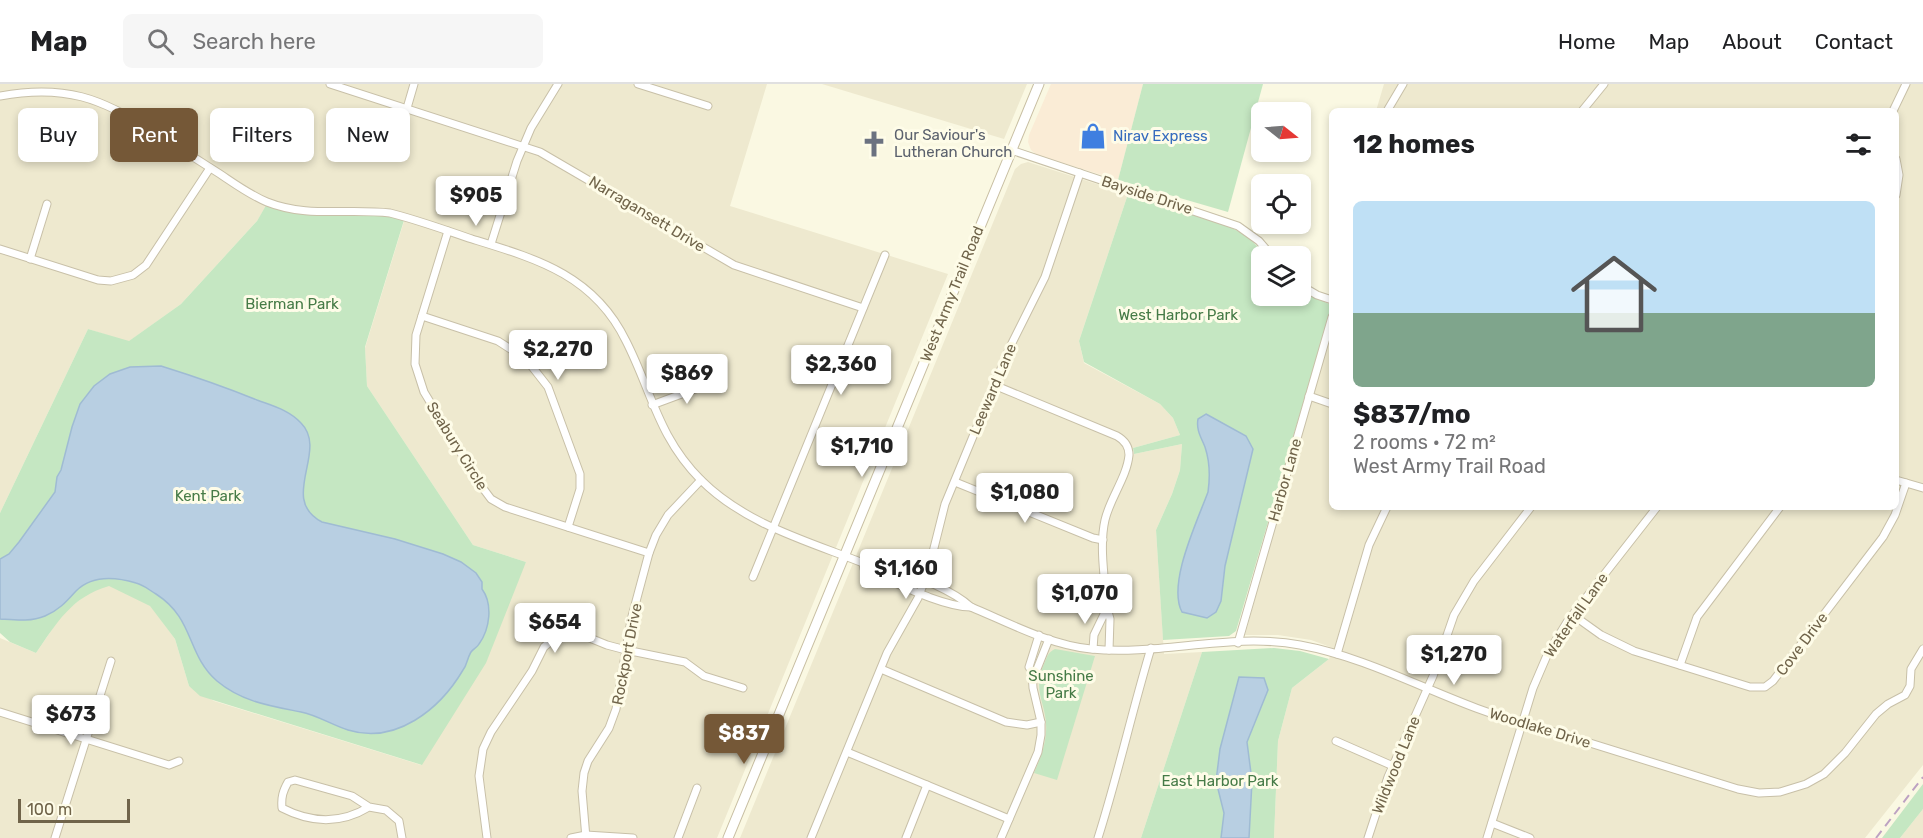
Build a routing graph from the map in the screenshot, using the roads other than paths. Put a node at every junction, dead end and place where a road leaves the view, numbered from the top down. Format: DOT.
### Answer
graph roads {
  1 [pos="330,84"];
  2 [pos="414,84"];
  3 [pos="558,84"];
  4 [pos="638,84"];
  5 [pos="1039,84"];
  6 [pos="1403,84"];
  7 [pos="1604,84"];
  8 [pos="1906,84"];
  9 [pos="0,96"];
  10 [pos="708,106"];
  11 [pos="407,108"];
  12 [pos="1389,108"];
  13 [pos="1584,108"];
  14 [pos="1894,108"];
  15 [pos="410,109"];
  16 [pos="524,145"];
  17 [pos="1011,150"];
  18 [pos="210,168"];
  19 [pos="1080,173"];
  20 [pos="47,204"];
  21 [pos="448,231"];
  22 [pos="491,244"];
  23 [pos="1263,246"];
  24 [pos="0,249"];
  25 [pos="885,255"];
  26 [pos="30,259"];
  27 [pos="1311,291"];
  28 [pos="1329,299"];
  29 [pos="863,308"];
  30 [pos="422,316"];
  31 [pos="1329,327"];
  32 [pos="714,382"];
  33 [pos="994,385"];
  34 [pos="1309,396"];
  35 [pos="1329,403"];
  36 [pos="652,405"];
  37 [pos="701,480"];
  38 [pos="1899,481"];
  39 [pos="955,482"];
  40 [pos="1906,483"];
  41 [pos="1923,488"];
  42 [pos="1899,503"];
  43 [pos="1386,510"];
  44 [pos="1529,510"];
  45 [pos="1655,510"];
  46 [pos="1778,510"];
  47 [pos="1897,510"];
  48 [pos="568,527"];
  49 [pos="774,528"];
  50 [pos="1103,540"];
  51 [pos="649,553"];
  52 [pos="844,556"];
  53 [pos="862,563"];
  54 [pos="753,577"];
  55 [pos="924,581"];
  56 [pos="920,592"];
  57 [pos="971,607"];
  58 [pos="1107,608"];
  59 [pos="1573,615"];
  60 [pos="1039,635"];
  61 [pos="1049,639"];
  62 [pos="1238,642"];
  63 [pos="1151,648"];
  64 [pos="1093,649"];
  65 [pos="1923,649"];
  66 [pos="626,650"];
  67 [pos="1110,650"];
  68 [pos="1337,654"];
  69 [pos="111,661"];
  70 [pos="1680,665"];
  71 [pos="881,669"];
  72 [pos="1032,672"];
  73 [pos="743,688"];
  74 [pos="1429,688"];
  75 [pos="0,712"];
  76 [pos="1041,722"];
  77 [pos="1523,723"];
  78 [pos="86,739"];
  79 [pos="1336,741"];
  80 [pos="847,752"];
  81 [pos="179,760"];
  82 [pos="1393,766"];
  83 [pos="927,785"];
  84 [pos="697,788"];
  85 [pos="369,807"];
  86 [pos="1009,819"];
  87 [pos="1492,823"];
  88 [pos="586,836"];
  89 [pos="55,838"];
  90 [pos="402,838"];
  91 [pos="487,838"];
  92 [pos="571,838"];
  93 [pos="633,838"];
  94 [pos="678,838"];
  95 [pos="728,838"];
  96 [pos="811,838"];
  97 [pos="906,838"];
  98 [pos="1001,838"];
  99 [pos="1098,838"];
  100 [pos="1368,838"];
  101 [pos="1487,838"];
  102 [pos="1530,838"];
  1 -- 11 [label="street, Narragansett Drive"];
  2 -- 11 [label="street"];
  3 -- 16 [label="street"];
  4 -- 10 [label="street"];
  5 -- 17 [label="main road, West Army Trail Road"];
  6 -- 12 [label="street"];
  7 -- 13 [label="street"];
  8 -- 14 [label="street"];
  9 -- 18 [label="street, Woodlake Drive"];
  15 -- 16 [label="street, Narragansett Drive"];
  16 -- 22 [label="street"];
  16 -- 29 [label="street, Narragansett Drive"];
  17 -- 19 [label="street, Bayside Drive"];
  17 -- 52 [label="main road, West Army Trail Road"];
  18 -- 21 [label="street, Woodlake Drive"];
  18 -- 26 [label="street"];
  19 -- 23 [label="street, Bayside Drive"];
  19 -- 33 [label="street, Leeward Lane"];
  20 -- 26 [label="street"];
  21 -- 22 [label="street, Woodlake Drive"];
  21 -- 30 [label="street, Seabury Circle"];
  22 -- 36 [label="street, Woodlake Drive"];
  24 -- 26 [label="street"];
  25 -- 29 [label="street"];
  27 -- 28 [label="street"];
  29 -- 49 [label="street"];
  30 -- 48 [label="street, Seabury Circle"];
  30 -- 48 [label="street"];
  31 -- 34 [label="street, Harbor Lane"];
  32 -- 36 [label="street"];
  33 -- 39 [label="street, Leeward Lane"];
  33 -- 50 [label="street"];
  34 -- 35 [label="street"];
  34 -- 62 [label="street, Harbor Lane"];
  36 -- 37 [label="street, Woodlake Drive"];
  37 -- 49 [label="street, Woodlake Drive"];
  37 -- 51 [label="street, Rockport Drive"];
  38 -- 40 [label="street"];
  39 -- 50 [label="street"];
  39 -- 55 [label="street, Leeward Lane"];
  40 -- 41 [label="street"];
  40 -- 42 [label="street, Cove Drive"];
  43 -- 68 [label="street"];
  44 -- 74 [label="street, Wildwood Lane"];
  45 -- 59 [label="street, Waterfall Lane"];
  46 -- 70 [label="street"];
  47 -- 70 [label="street, Cove Drive"];
  48 -- 51 [label="street, Seabury Circle"];
  49 -- 52 [label="street, Woodlake Drive"];
  49 -- 54 [label="street"];
  50 -- 58 [label="street"];
  51 -- 66 [label="street, Rockport Drive"];
  52 -- 53 [label="street, Woodlake Drive"];
  52 -- 95 [label="main road, West Army Trail Road"];
  53 -- 55 [label="street, Woodlake Drive"];
  53 -- 56 [label="street, Woodlake Drive"];
  55 -- 56 [label="street, Leeward Lane"];
  55 -- 57 [label="street, Woodlake Drive"];
  56 -- 57 [label="street, Woodlake Drive"];
  56 -- 71 [label="street, Leeward Lane"];
  57 -- 60 [label="street, Woodlake Drive"];
  58 -- 64 [label="street"];
  58 -- 67 [label="street"];
  59 -- 70 [label="street, Cove Drive"];
  59 -- 77 [label="street, Waterfall Lane"];
  60 -- 61 [label="street, Woodlake Drive"];
  60 -- 72 [label="street"];
  61 -- 64 [label="street, Woodlake Drive"];
  61 -- 72 [label="street"];
  62 -- 63 [label="street, Woodlake Drive"];
  62 -- 68 [label="street, Woodlake Drive"];
  63 -- 67 [label="street, Woodlake Drive"];
  63 -- 99 [label="street"];
  64 -- 67 [label="street, Woodlake Drive"];
  65 -- 77 [label="street, Woodlake Drive"];
  66 -- 73 [label="street"];
  66 -- 88 [label="street, Rockport Drive"];
  66 -- 91 [label="street"];
  68 -- 74 [label="street, Woodlake Drive"];
  69 -- 78 [label="street"];
  71 -- 76 [label="street"];
  71 -- 80 [label="street, Leeward Lane"];
  72 -- 76 [label="street"];
  74 -- 77 [label="street, Woodlake Drive"];
  74 -- 82 [label="street, Wildwood Lane"];
  75 -- 78 [label="street"];
  76 -- 86 [label="street"];
  77 -- 87 [label="street, Waterfall Lane"];
  78 -- 81 [label="street"];
  78 -- 89 [label="street"];
  79 -- 82 [label="street"];
  80 -- 83 [label="street"];
  80 -- 96 [label="street, Leeward Lane"];
  82 -- 100 [label="street, Wildwood Lane"];
  83 -- 86 [label="street"];
  83 -- 97 [label="street"];
  84 -- 94 [label="street"];
  85 -- 85 [label="street"];
  85 -- 90 [label="street"];
  86 -- 98 [label="street"];
  87 -- 101 [label="street, Waterfall Lane"];
  87 -- 102 [label="street"];
  88 -- 92 [label="street"];
  88 -- 93 [label="street"];
}
